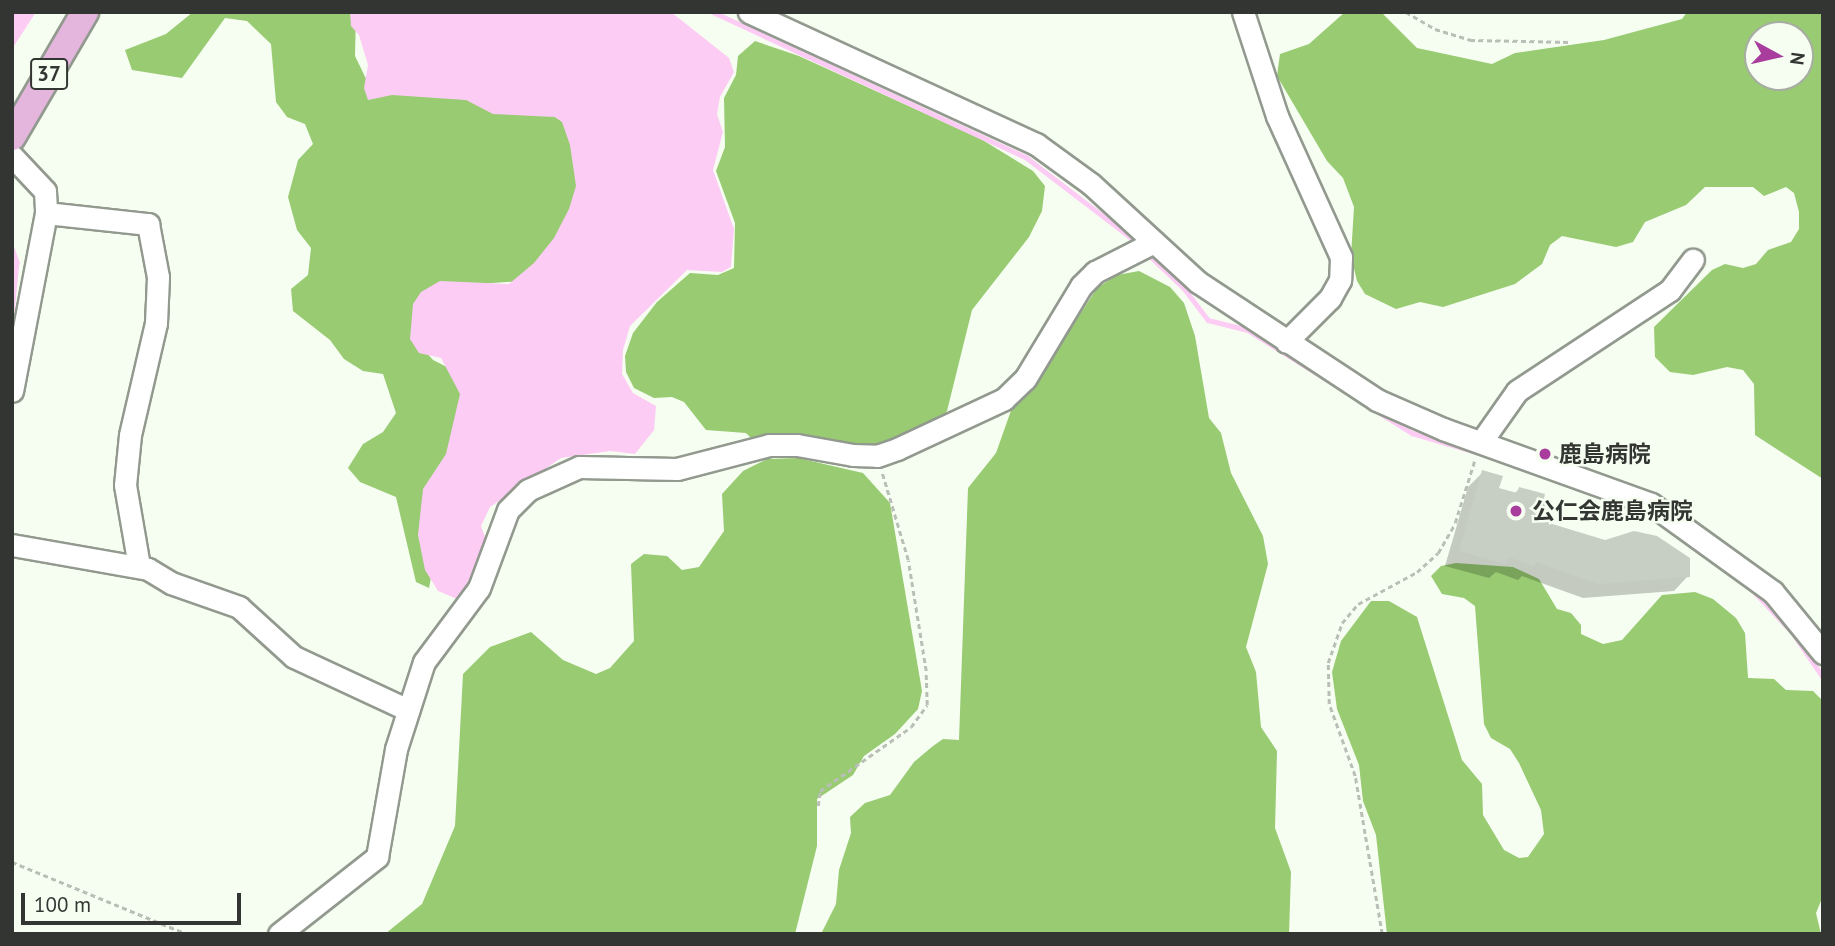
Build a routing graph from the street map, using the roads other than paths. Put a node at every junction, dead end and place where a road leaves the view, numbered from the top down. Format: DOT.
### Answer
graph roads {
  1 [pos="85,12"];
  2 [pos="749,12"];
  3 [pos="1243,12"];
  4 [pos="12,137"];
  5 [pos="12,156"];
  6 [pos="46,213"];
  7 [pos="1146,247"];
  8 [pos="1693,260"];
  9 [pos="1286,342"];
  10 [pos="12,391"];
  11 [pos="1478,450"];
  12 [pos="12,545"];
  13 [pos="139,566"];
  14 [pos="1815,623"];
  15 [pos="1823,653"];
  16 [pos="408,710"];
  17 [pos="279,934"];
  1 -- 4 [label="main road, 37"];
  2 -- 7 [label="street"];
  3 -- 9 [label="street"];
  5 -- 6 [label="street"];
  6 -- 10 [label="street"];
  6 -- 13 [label="street"];
  7 -- 9 [label="street"];
  7 -- 16 [label="street"];
  8 -- 11 [label="street"];
  9 -- 11 [label="street"];
  11 -- 14 [label="street"];
  12 -- 13 [label="street"];
  13 -- 16 [label="street"];
  14 -- 15 [label="street"];
  16 -- 17 [label="street"];
}
